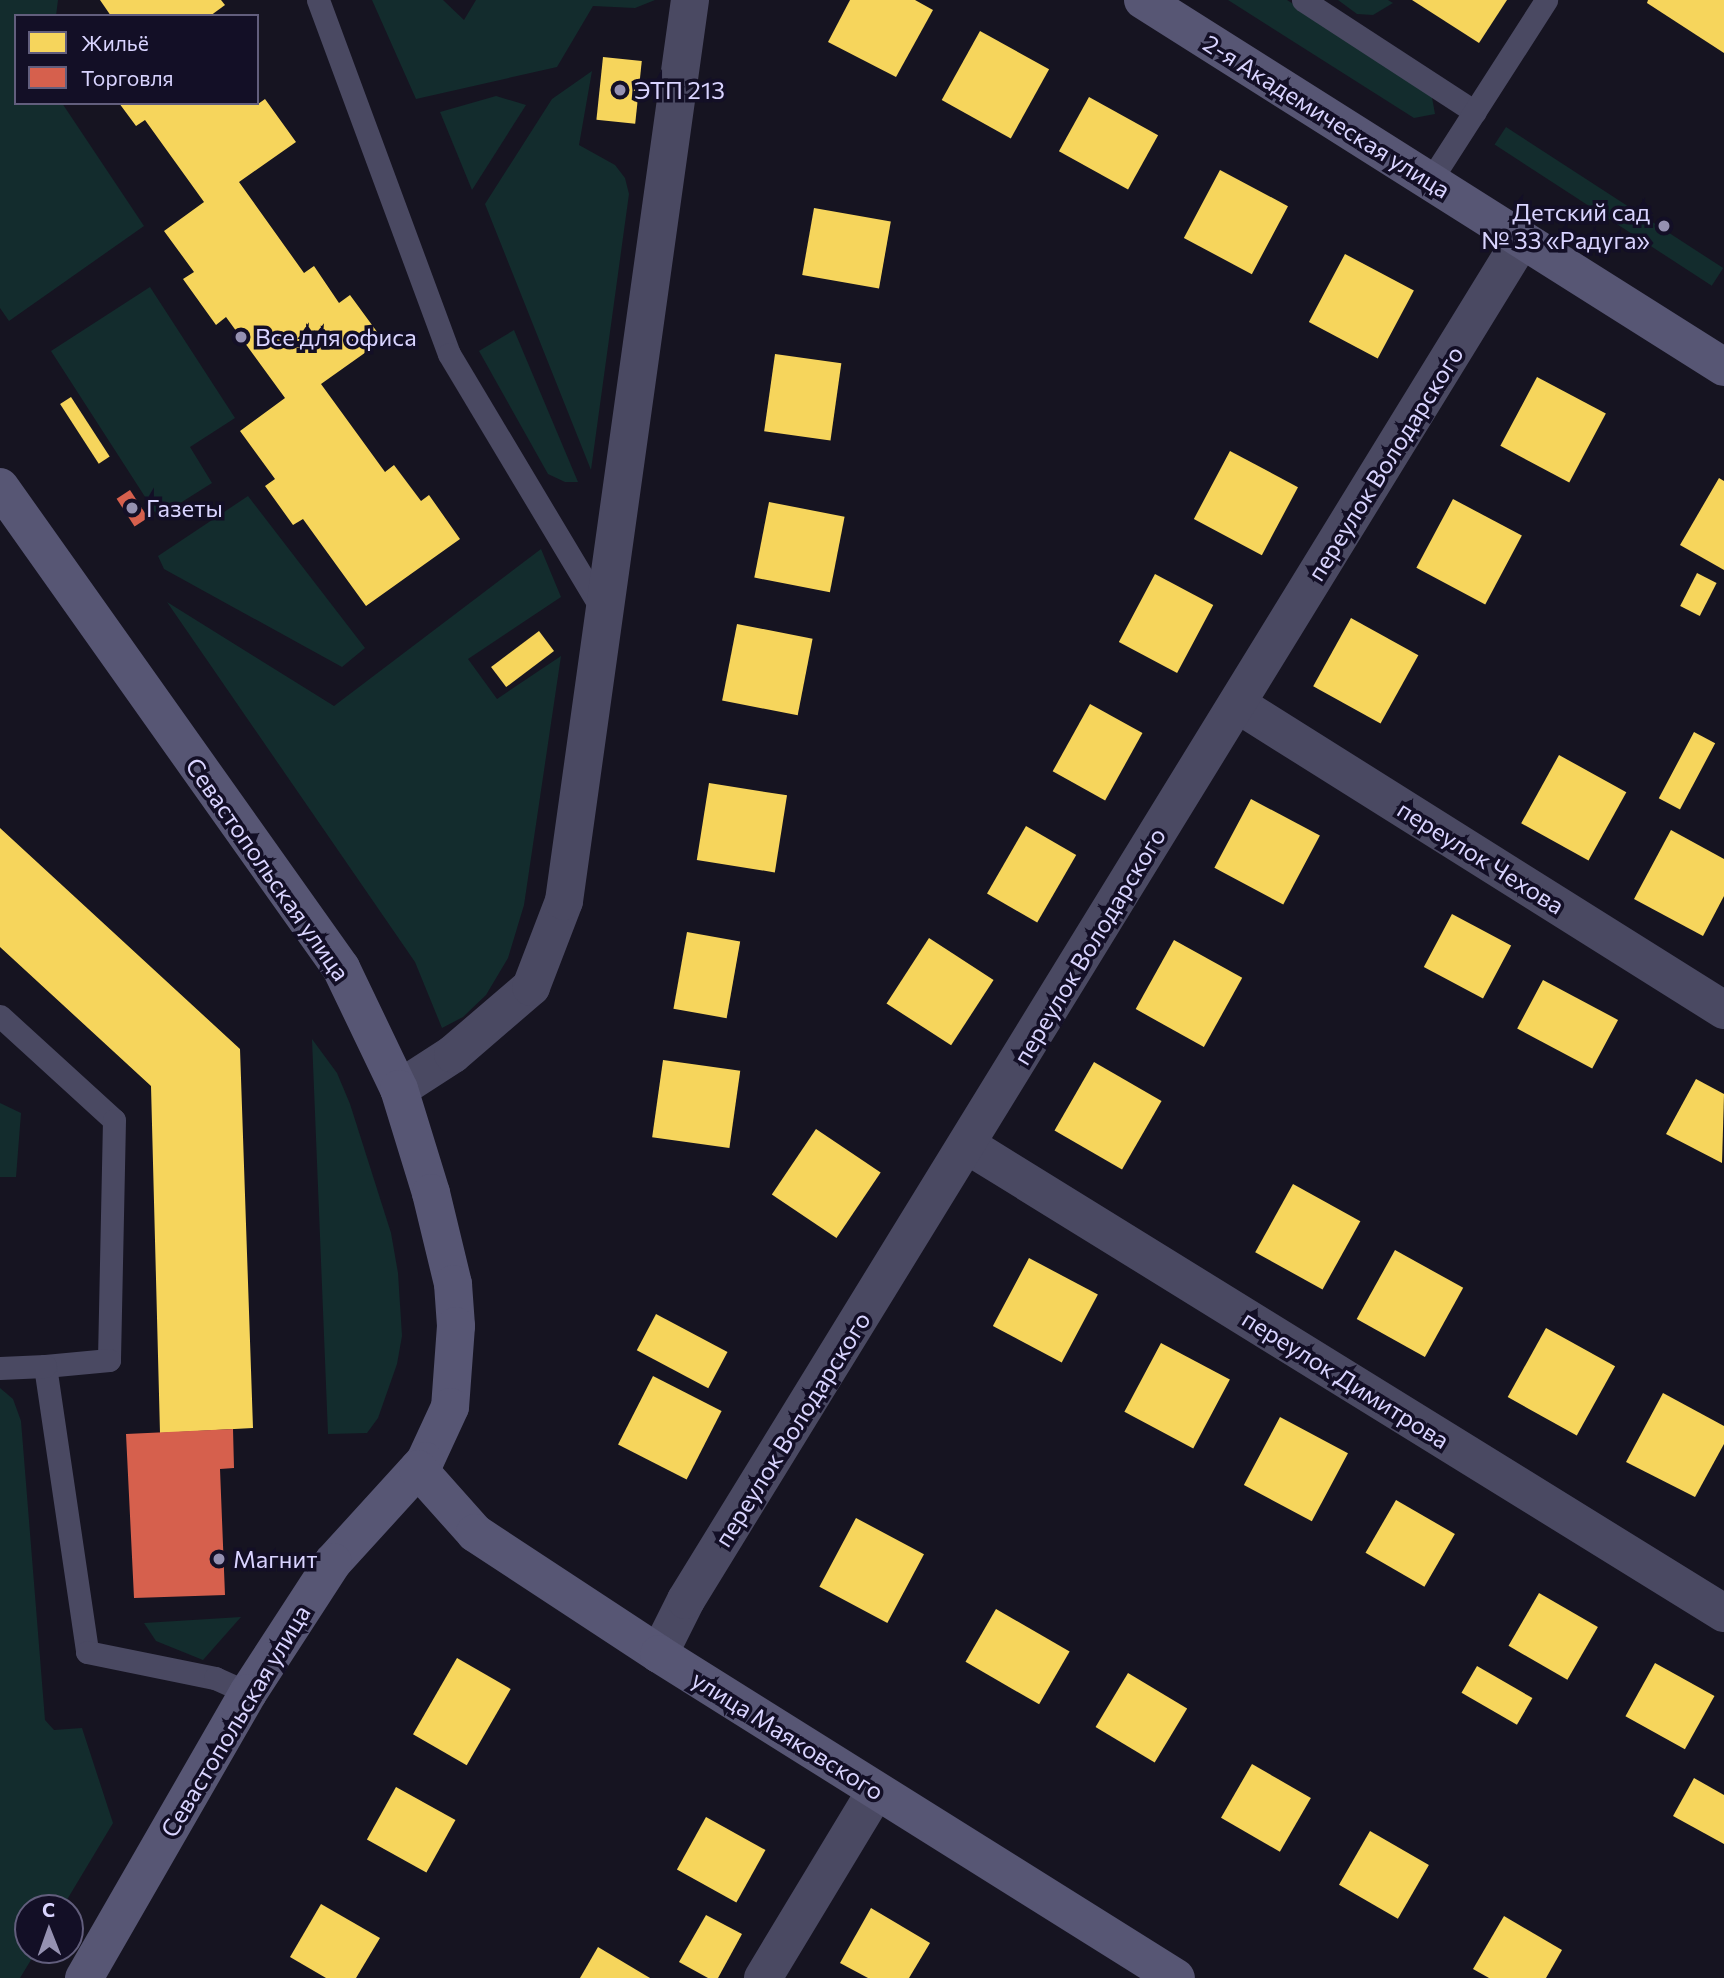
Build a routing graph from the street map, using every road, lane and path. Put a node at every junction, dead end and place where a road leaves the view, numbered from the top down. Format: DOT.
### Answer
graph roads {
  1 [pos="318,0"];
  2 [pos="690,0"];
  3 [pos="1143,0"];
  4 [pos="1303,0"];
  5 [pos="1546,0"];
  6 [pos="1475,112"];
  7 [pos="1430,181"];
  8 [pos="1522,239"];
  9 [pos="1724,367"];
  10 [pos="0,487"];
  11 [pos="604,614"];
  12 [pos="1237,704"];
  13 [pos="1724,1010"];
  14 [pos="0,1016"];
  15 [pos="399,1089"];
  16 [pos="967,1145"];
  17 [pos="45,1366"];
  18 [pos="0,1368"];
  19 [pos="418,1469"];
  20 [pos="1724,1613"];
  21 [pos="659,1654"];
  22 [pos="248,1693"];
  23 [pos="876,1791"];
  24 [pos="84,1978"];
  25 [pos="763,1978"];
  26 [pos="1176,1978"];
  1 -- 11 [label="lane"];
  2 -- 11 [label="street"];
  3 -- 7 [label="main road, 2-я Академическая улица"];
  4 -- 6 [label="lane"];
  5 -- 6 [label="lane"];
  6 -- 7 [label="lane"];
  7 -- 8 [label="main road, 2-я Академическая улица"];
  8 -- 9 [label="main road, 2-я Академическая улица"];
  8 -- 12 [label="street, переулок Володарского"];
  10 -- 15 [label="main road, Севастопольская улица"];
  11 -- 15 [label="street"];
  12 -- 13 [label="street, переулок Чехова"];
  12 -- 16 [label="street, переулок Володарского"];
  14 -- 17 [label="lane"];
  15 -- 19 [label="main road, Севастопольская улица"];
  16 -- 20 [label="street, переулок Димитрова"];
  16 -- 21 [label="street, переулок Володарского"];
  17 -- 18 [label="lane"];
  17 -- 22 [label="lane"];
  19 -- 21 [label="main road, улица Маяковского"];
  19 -- 22 [label="main road, Севастопольская улица"];
  21 -- 23 [label="main road, улица Маяковского"];
  22 -- 24 [label="main road, Севастопольская улица"];
  23 -- 25 [label="street"];
  23 -- 26 [label="main road, улица Маяковского"];
}
